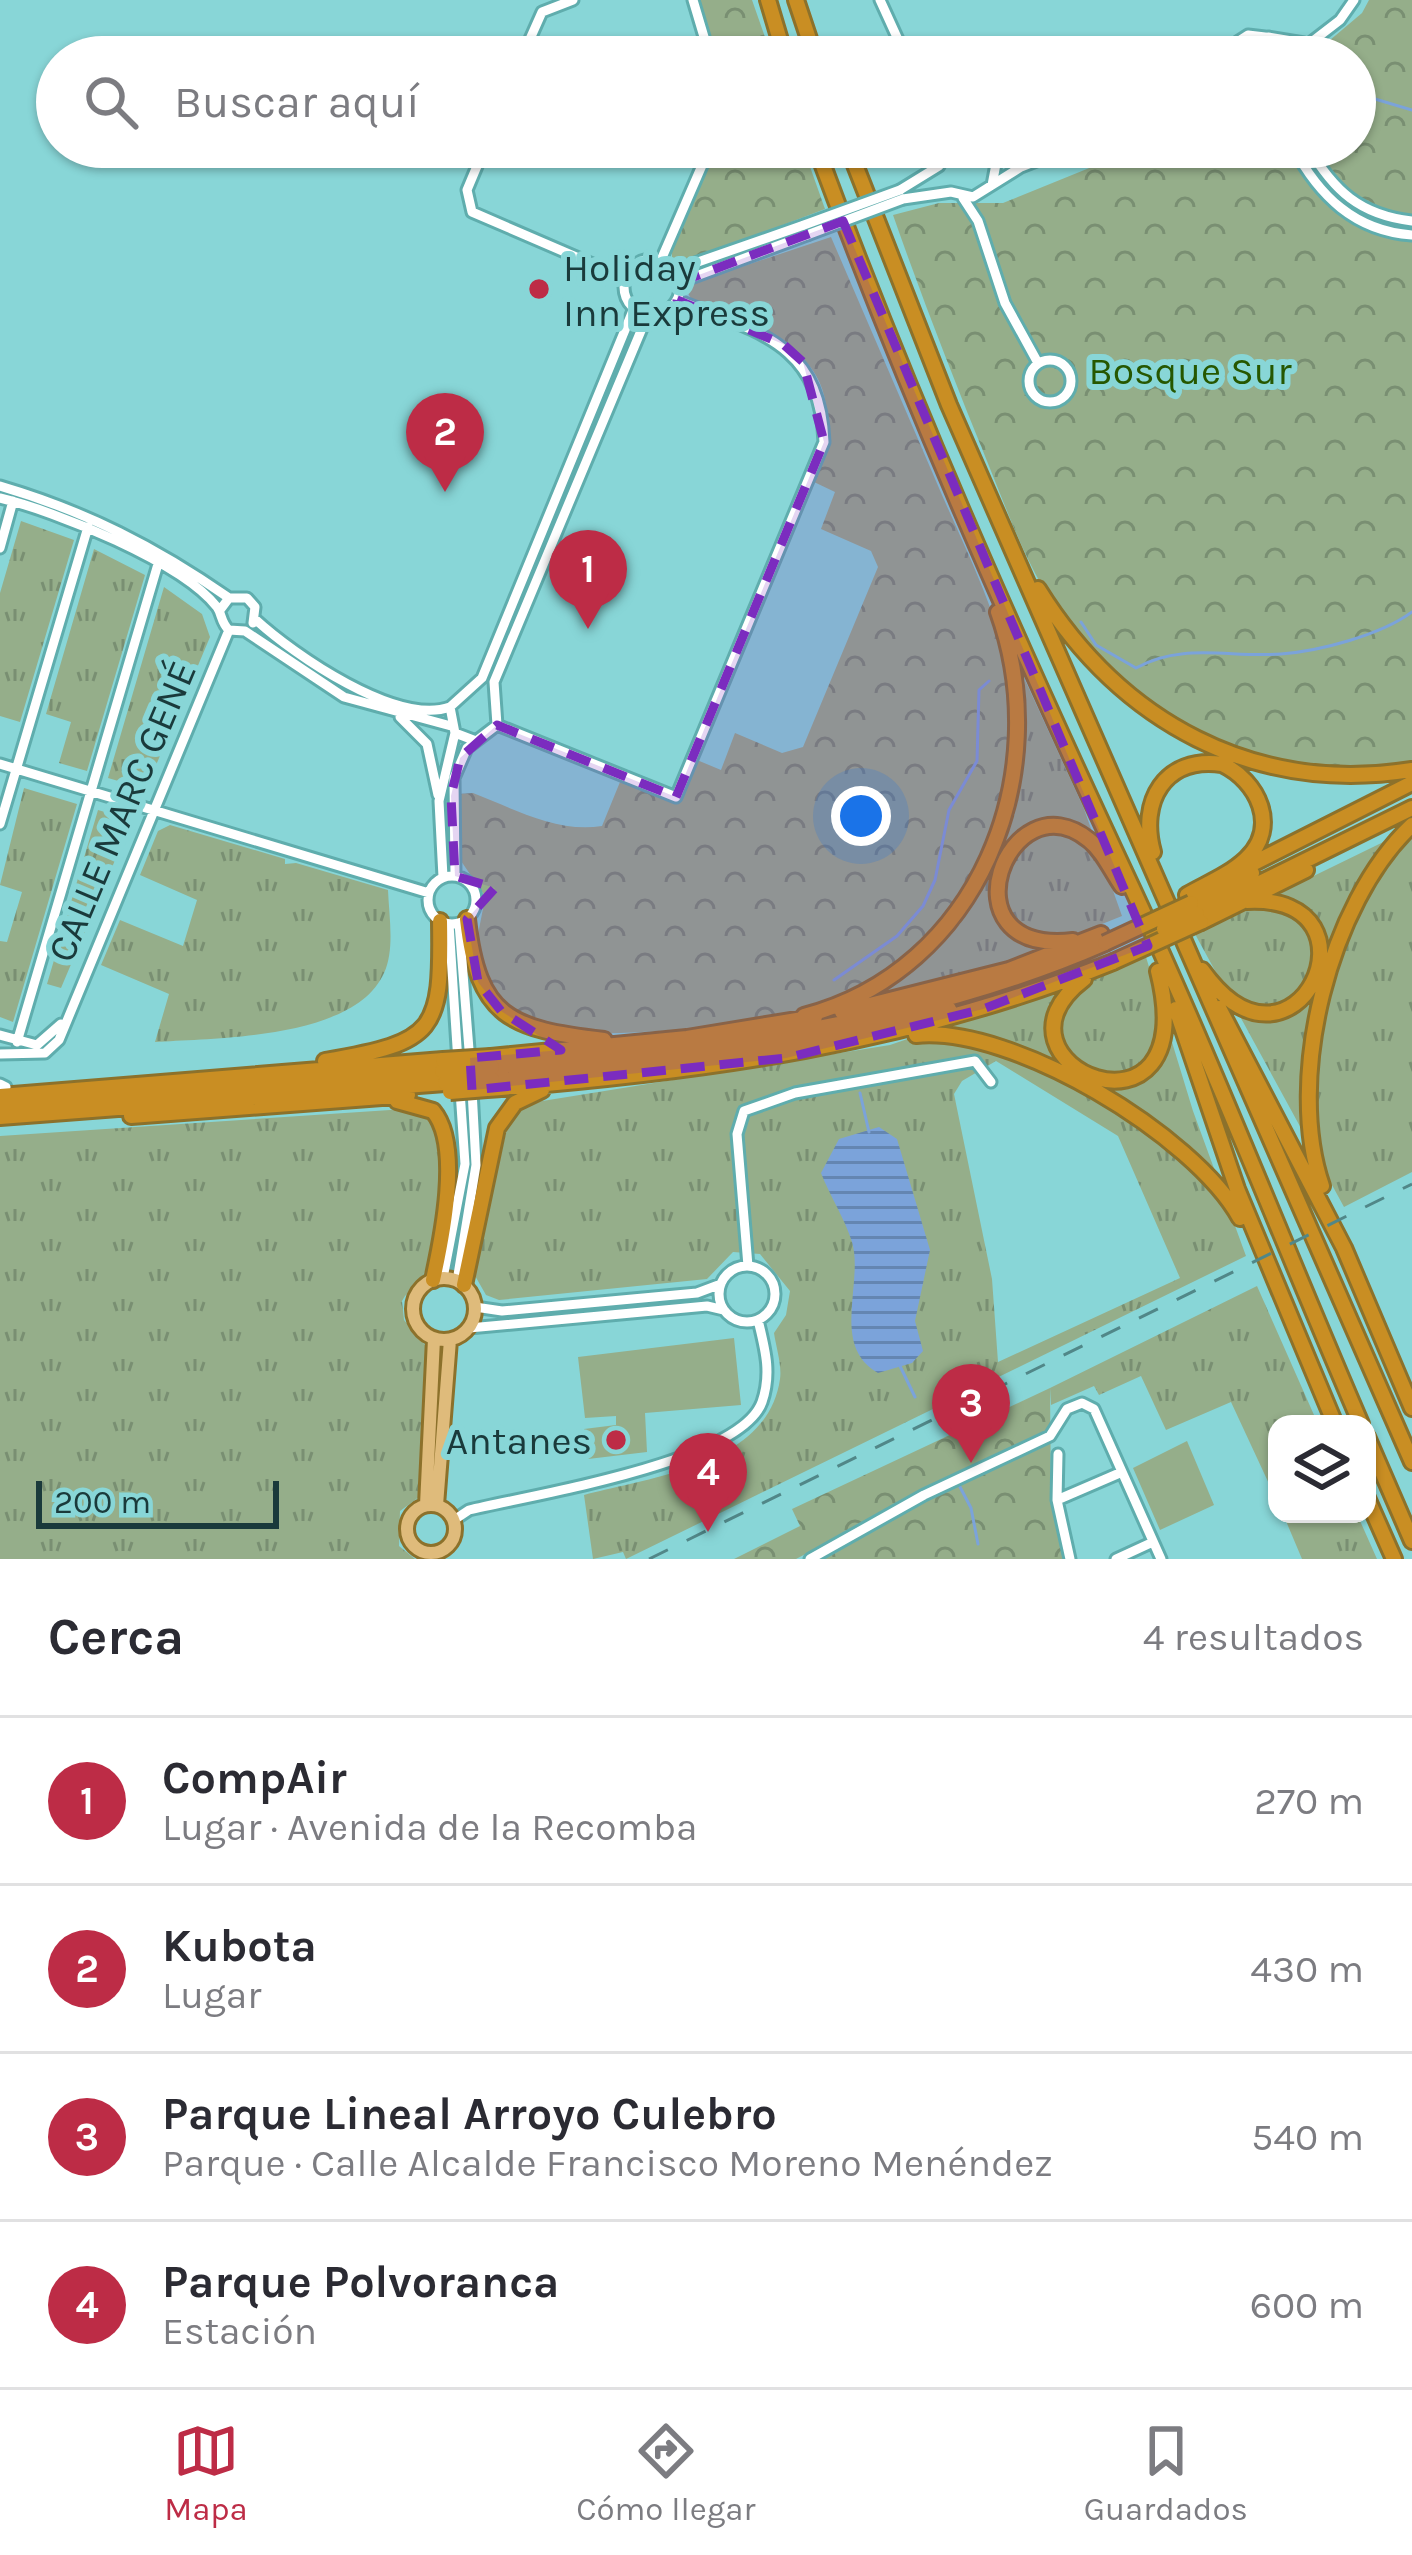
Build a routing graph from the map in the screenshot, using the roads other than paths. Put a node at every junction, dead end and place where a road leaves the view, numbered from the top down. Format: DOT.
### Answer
graph roads {
  1 [pos="573,0"];
  2 [pos="693,0"];
  3 [pos="768,0"];
  4 [pos="796,0"];
  5 [pos="880,0"];
  6 [pos="1354,0"];
  7 [pos="531,36"];
  8 [pos="704,36"];
  9 [pos="779,36"];
  10 [pos="808,36"];
  11 [pos="896,36"];
  12 [pos="1315,36"];
  13 [pos="476,168"];
  14 [pos="701,168"];
  15 [pos="824,168"];
  16 [pos="856,168"];
  17 [pos="936,168"];
  18 [pos="940,168"];
  19 [pos="995,168"];
  20 [pos="1028,168"];
  21 [pos="1309,168"];
  22 [pos="1321,168"];
  23 [pos="992,185"];
  24 [pos="951,192"];
  25 [pos="982,193"];
  26 [pos="902,194"];
  27 [pos="963,198"];
  28 [pos="978,221"];
  29 [pos="1412,221"];
  30 [pos="1412,236"];
  31 [pos="662,260"];
  32 [pos="678,276"];
  33 [pos="625,278"];
  34 [pos="677,300"];
  35 [pos="634,308"];
  36 [pos="648,314"];
  37 [pos="1038,363"];
  38 [pos="0,486"];
  39 [pos="0,498"];
  40 [pos="13,501"];
  41 [pos="88,527"];
  42 [pos="0,548"];
  43 [pos="1015,551"];
  44 [pos="158,563"];
  45 [pos="994,584"];
  46 [pos="229,598"];
  47 [pos="220,610"];
  48 [pos="255,619"];
  49 [pos="230,630"];
  50 [pos="245,631"];
  51 [pos="468,692"];
  52 [pos="494,702"];
  53 [pos="451,706"];
  54 [pos="391,711"];
  55 [pos="497,725"];
  56 [pos="453,729"];
  57 [pos="476,741"];
  58 [pos="0,764"];
  59 [pos="17,769"];
  60 [pos="1412,770"];
  61 [pos="1412,783"];
  62 [pos="92,790"];
  63 [pos="1118,791"];
  64 [pos="1412,793"];
  65 [pos="439,801"];
  66 [pos="155,809"];
  67 [pos="1412,816"];
  68 [pos="0,824"];
  69 [pos="1105,832"];
  70 [pos="1158,868"];
  71 [pos="449,877"];
  72 [pos="1122,886"];
  73 [pos="429,893"];
  74 [pos="1247,901"];
  75 [pos="1194,909"];
  76 [pos="454,922"];
  77 [pos="1107,948"];
  78 [pos="1202,970"];
  79 [pos="1158,971"];
  80 [pos="68,1015"];
  81 [pos="761,1028"];
  82 [pos="0,1035"];
  83 [pos="687,1038"];
  84 [pos="17,1042"];
  85 [pos="852,1043"];
  86 [pos="0,1050"];
  87 [pos="491,1073"];
  88 [pos="243,1074"];
  89 [pos="444,1076"];
  90 [pos="661,1076"];
  91 [pos="991,1082"];
  92 [pos="2,1093"];
  93 [pos="177,1114"];
  94 [pos="0,1117"];
  95 [pos="0,1127"];
  96 [pos="1344,1248"];
  97 [pos="748,1266"];
  98 [pos="449,1281"];
  99 [pos="721,1284"];
  100 [pos="1278,1292"];
  101 [pos="475,1307"];
  102 [pos="724,1310"];
  103 [pos="758,1320"];
  104 [pos="469,1328"];
  105 [pos="434,1339"];
  106 [pos="450,1340"];
  107 [pos="1412,1408"];
  108 [pos="1331,1415"];
  109 [pos="1357,1415"];
  110 [pos="1058,1454"];
  111 [pos="1376,1458"];
  112 [pos="1412,1462"];
  113 [pos="1122,1472"];
  114 [pos="1057,1500"];
  115 [pos="432,1505"];
  116 [pos="1376,1518"];
  117 [pos="454,1520"];
  118 [pos="1412,1541"];
  119 [pos="1153,1542"];
  120 [pos="442,1555"];
  121 [pos="810,1559"];
  122 [pos="1070,1559"];
  123 [pos="1116,1559"];
  124 [pos="1161,1559"];
  125 [pos="1394,1559"];
  1 -- 7 [label="street"];
  2 -- 8 [label="street"];
  3 -- 9 [label="highway"];
  4 -- 10 [label="highway"];
  5 -- 11 [label="street"];
  6 -- 12 [label="street"];
  13 -- 33 [label="street"];
  14 -- 31 [label="street"];
  15 -- 45 [label="highway"];
  16 -- 43 [label="highway"];
  17 -- 26 [label="street"];
  18 -- 24 [label="street"];
  19 -- 23 [label="street"];
  20 -- 23 [label="street"];
  21 -- 30 [label="street"];
  22 -- 29 [label="street"];
  23 -- 25 [label="street"];
  24 -- 26 [label="street"];
  24 -- 27 [label="street"];
  25 -- 27 [label="street"];
  25 -- 28 [label="street"];
  26 -- 32 [label="street, bridge"];
  27 -- 28 [label="street"];
  28 -- 37 [label="street"];
  31 -- 32 [label="street"];
  31 -- 33 [label="street"];
  32 -- 34 [label="street"];
  33 -- 35 [label="street"];
  34 -- 36 [label="street"];
  34 -- 55 [label="street"];
  35 -- 36 [label="street"];
  35 -- 51 [label="street"];
  36 -- 52 [label="street"];
  37 -- 37 [label="street"];
  38 -- 46 [label="street"];
  39 -- 40 [label="street"];
  40 -- 41 [label="street"];
  40 -- 42 [label="street"];
  41 -- 44 [label="street"];
  41 -- 59 [label="street"];
  43 -- 60 [label="highway"];
  43 -- 63 [label="highway"];
  44 -- 47 [label="street"];
  44 -- 62 [label="street"];
  45 -- 69 [label="highway"];
  45 -- 81 [label="highway"];
  46 -- 47 [label="street"];
  46 -- 48 [label="street"];
  47 -- 49 [label="street"];
  48 -- 50 [label="street"];
  48 -- 53 [label="street"];
  49 -- 50 [label="street"];
  49 -- 66 [label="street, CALLE MARC GENÉ"];
  50 -- 54 [label="street"];
  51 -- 52 [label="street"];
  51 -- 53 [label="street"];
  52 -- 55 [label="street"];
  53 -- 56 [label="street"];
  54 -- 56 [label="street"];
  54 -- 65 [label="street"];
  55 -- 57 [label="street"];
  56 -- 57 [label="street"];
  56 -- 65 [label="street"];
  57 -- 71 [label="street"];
  58 -- 59 [label="street"];
  59 -- 62 [label="street"];
  59 -- 68 [label="street"];
  61 -- 75 [label="highway"];
  62 -- 66 [label="street"];
  62 -- 84 [label="street"];
  63 -- 70 [label="highway"];
  63 -- 112 [label="highway"];
  64 -- 75 [label="highway"];
  65 -- 71 [label="street"];
  66 -- 73 [label="street"];
  66 -- 80 [label="street, CALLE MARC GENÉ"];
  67 -- 74 [label="highway"];
  67 -- 75 [label="highway"];
  67 -- 96 [label="highway"];
  69 -- 72 [label="highway"];
  69 -- 109 [label="highway"];
  70 -- 75 [label="highway"];
  70 -- 78 [label="highway"];
  71 -- 73 [label="street"];
  71 -- 76 [label="street"];
  72 -- 77 [label="highway"];
  72 -- 79 [label="highway"];
  73 -- 76 [label="street"];
  74 -- 75 [label="highway"];
  74 -- 78 [label="highway"];
  75 -- 77 [label="highway, bridge"];
  76 -- 83 [label="highway"];
  76 -- 88 [label="highway"];
  76 -- 98 [label="street"];
  77 -- 79 [label="highway"];
  77 -- 81 [label="highway"];
  77 -- 85 [label="highway"];
  77 -- 87 [label="highway"];
  78 -- 96 [label="highway"];
  79 -- 100 [label="highway"];
  80 -- 84 [label="street"];
  80 -- 86 [label="street, CALLE MARC GENÉ"];
  81 -- 83 [label="highway"];
  82 -- 84 [label="street"];
  83 -- 87 [label="highway"];
  85 -- 90 [label="highway"];
  85 -- 100 [label="highway"];
  87 -- 89 [label="highway, bridge"];
  87 -- 89 [label="highway, bridge"];
  87 -- 90 [label="highway"];
  88 -- 89 [label="highway"];
  88 -- 92 [label="highway"];
  89 -- 92 [label="highway"];
  89 -- 93 [label="highway"];
  89 -- 94 [label="highway"];
  90 -- 98 [label="highway"];
  91 -- 97 [label="street"];
  93 -- 95 [label="highway"];
  93 -- 98 [label="highway"];
  96 -- 107 [label="highway"];
  97 -- 99 [label="street"];
  97 -- 103 [label="street"];
  98 -- 101 [label="main road"];
  98 -- 105 [label="main road"];
  99 -- 101 [label="street"];
  99 -- 102 [label="street"];
  100 -- 108 [label="highway"];
  101 -- 104 [label="main road"];
  102 -- 103 [label="street"];
  102 -- 104 [label="street"];
  103 -- 117 [label="street"];
  104 -- 106 [label="main road"];
  105 -- 106 [label="main road"];
  105 -- 115 [label="main road"];
  106 -- 115 [label="main road"];
  110 -- 114 [label="street"];
  111 -- 118 [label="highway"];
  113 -- 114 [label="street"];
  113 -- 119 [label="street"];
  113 -- 121 [label="street"];
  114 -- 122 [label="street"];
  115 -- 117 [label="main road"];
  115 -- 120 [label="main road"];
  116 -- 125 [label="highway"];
  117 -- 120 [label="main road"];
  119 -- 123 [label="street"];
  119 -- 124 [label="street"];
}
